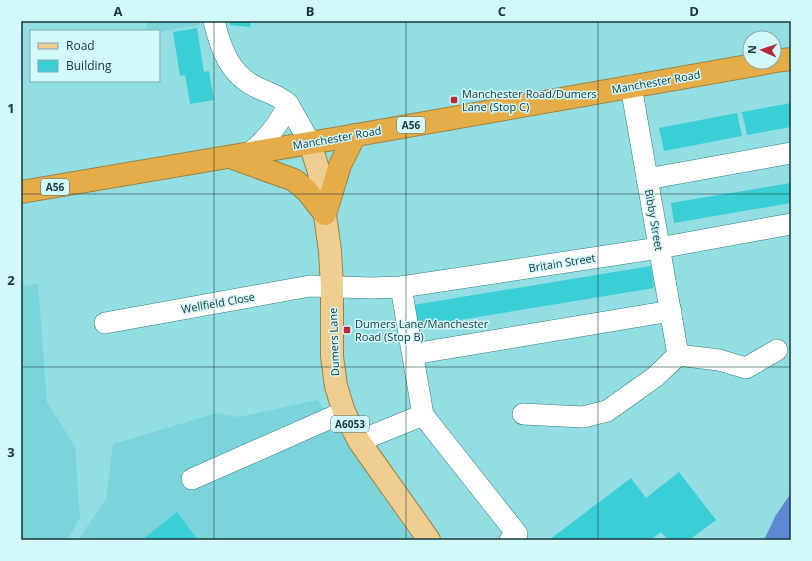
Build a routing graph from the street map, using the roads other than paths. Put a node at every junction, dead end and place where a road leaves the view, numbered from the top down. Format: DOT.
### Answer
graph roads {
  1 [pos="214,21"];
  2 [pos="742,67"];
  3 [pos="631,86"];
  4 [pos="288,104"];
  5 [pos="355,135"];
  6 [pos="310,143"];
  7 [pos="250,153"];
  8 [pos="791,153"];
  9 [pos="228,156"];
  10 [pos="647,178"];
  11 [pos="21,192"];
  12 [pos="325,214"];
  13 [pos="791,224"];
  14 [pos="659,248"];
  15 [pos="332,287"];
  16 [pos="401,287"];
  17 [pos="670,311"];
  18 [pos="105,323"];
  19 [pos="777,350"];
  20 [pos="413,354"];
  21 [pos="678,355"];
  22 [pos="344,412"];
  23 [pos="523,414"];
  24 [pos="424,416"];
  25 [pos="359,441"];
  26 [pos="192,479"];
  27 [pos="429,540"];
  28 [pos="510,540"];
  1 -- 4 [label="street"];
  2 -- 3 [label="highway, Manchester Road / A56"];
  3 -- 5 [label="highway, Manchester Road / A56"];
  3 -- 10 [label="street, Bibby Street"];
  4 -- 6 [label="street"];
  4 -- 7 [label="street"];
  5 -- 6 [label="highway, Manchester Road / A56"];
  5 -- 12 [label="highway"];
  6 -- 7 [label="highway, Manchester Road / A56"];
  6 -- 12 [label="main road, Dumers Lane / A6053"];
  7 -- 9 [label="highway, Manchester Road / A56"];
  8 -- 10 [label="street"];
  9 -- 11 [label="highway, Manchester Road / A56"];
  9 -- 12 [label="highway"];
  10 -- 14 [label="street, Bibby Street"];
  12 -- 15 [label="main road, Dumers Lane / A6053"];
  13 -- 14 [label="street, Britain Street"];
  14 -- 16 [label="street, Britain Street"];
  14 -- 17 [label="street, Bibby Street"];
  15 -- 16 [label="street, Britain Street"];
  15 -- 18 [label="street, Wellfield Close"];
  15 -- 22 [label="main road, Dumers Lane / A6053"];
  16 -- 20 [label="street"];
  17 -- 20 [label="street"];
  17 -- 21 [label="street, Bibby Street"];
  19 -- 21 [label="street"];
  20 -- 24 [label="street"];
  21 -- 23 [label="street"];
  22 -- 25 [label="main road, Dumers Lane / A6053"];
  22 -- 26 [label="street"];
  24 -- 25 [label="street"];
  24 -- 28 [label="street"];
  25 -- 27 [label="main road, Dumers Lane / A6053"];
}
